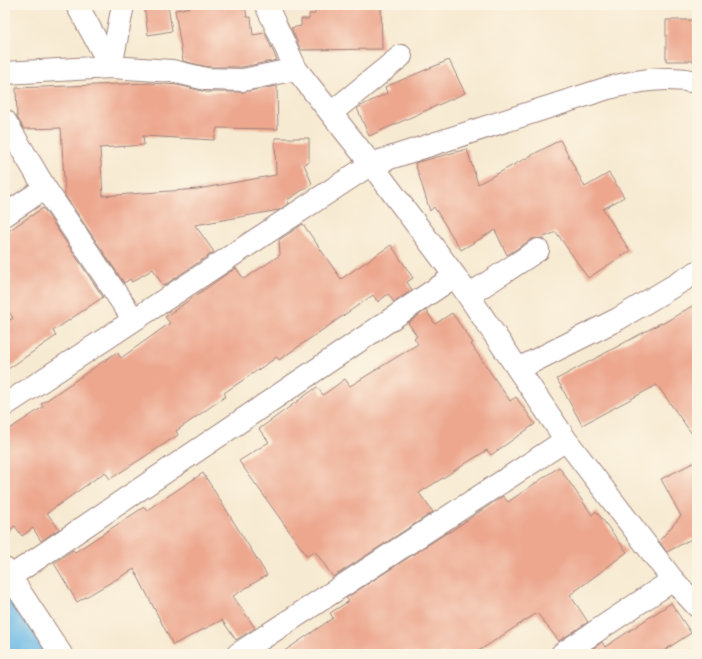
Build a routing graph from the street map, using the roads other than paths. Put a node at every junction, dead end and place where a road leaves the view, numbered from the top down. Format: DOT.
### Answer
graph roads {
  1 [pos="77,5"];
  2 [pos="123,5"];
  3 [pos="266,5"];
  4 [pos="401,56"];
  5 [pos="111,67"];
  6 [pos="296,69"];
  7 [pos="5,73"];
  8 [pos="697,82"];
  9 [pos="331,113"];
  10 [pos="5,121"];
  11 [pos="371,164"];
  12 [pos="45,188"];
  13 [pos="5,215"];
  14 [pos="538,250"];
  15 [pos="697,272"];
  16 [pos="456,276"];
  17 [pos="469,296"];
  18 [pos="134,320"];
  19 [pos="518,369"];
  20 [pos="5,405"];
  21 [pos="566,440"];
  22 [pos="8,573"];
  23 [pos="673,580"];
  24 [pos="697,605"];
  25 [pos="61,654"];
  26 [pos="238,654"];
  27 [pos="562,654"];
  1 -- 5 [label="street"];
  2 -- 5 [label="street"];
  3 -- 6 [label="street"];
  4 -- 9 [label="street"];
  5 -- 6 [label="street"];
  5 -- 7 [label="street"];
  6 -- 9 [label="street"];
  8 -- 11 [label="street"];
  9 -- 11 [label="street"];
  10 -- 12 [label="street"];
  11 -- 16 [label="street"];
  11 -- 18 [label="street"];
  12 -- 13 [label="street"];
  12 -- 18 [label="street"];
  14 -- 17 [label="street"];
  15 -- 19 [label="street"];
  16 -- 17 [label="street"];
  16 -- 22 [label="street"];
  17 -- 19 [label="street"];
  18 -- 20 [label="street"];
  19 -- 21 [label="street"];
  21 -- 23 [label="street"];
  21 -- 26 [label="street"];
  22 -- 25 [label="street"];
  23 -- 24 [label="street"];
  23 -- 27 [label="street"];
}
